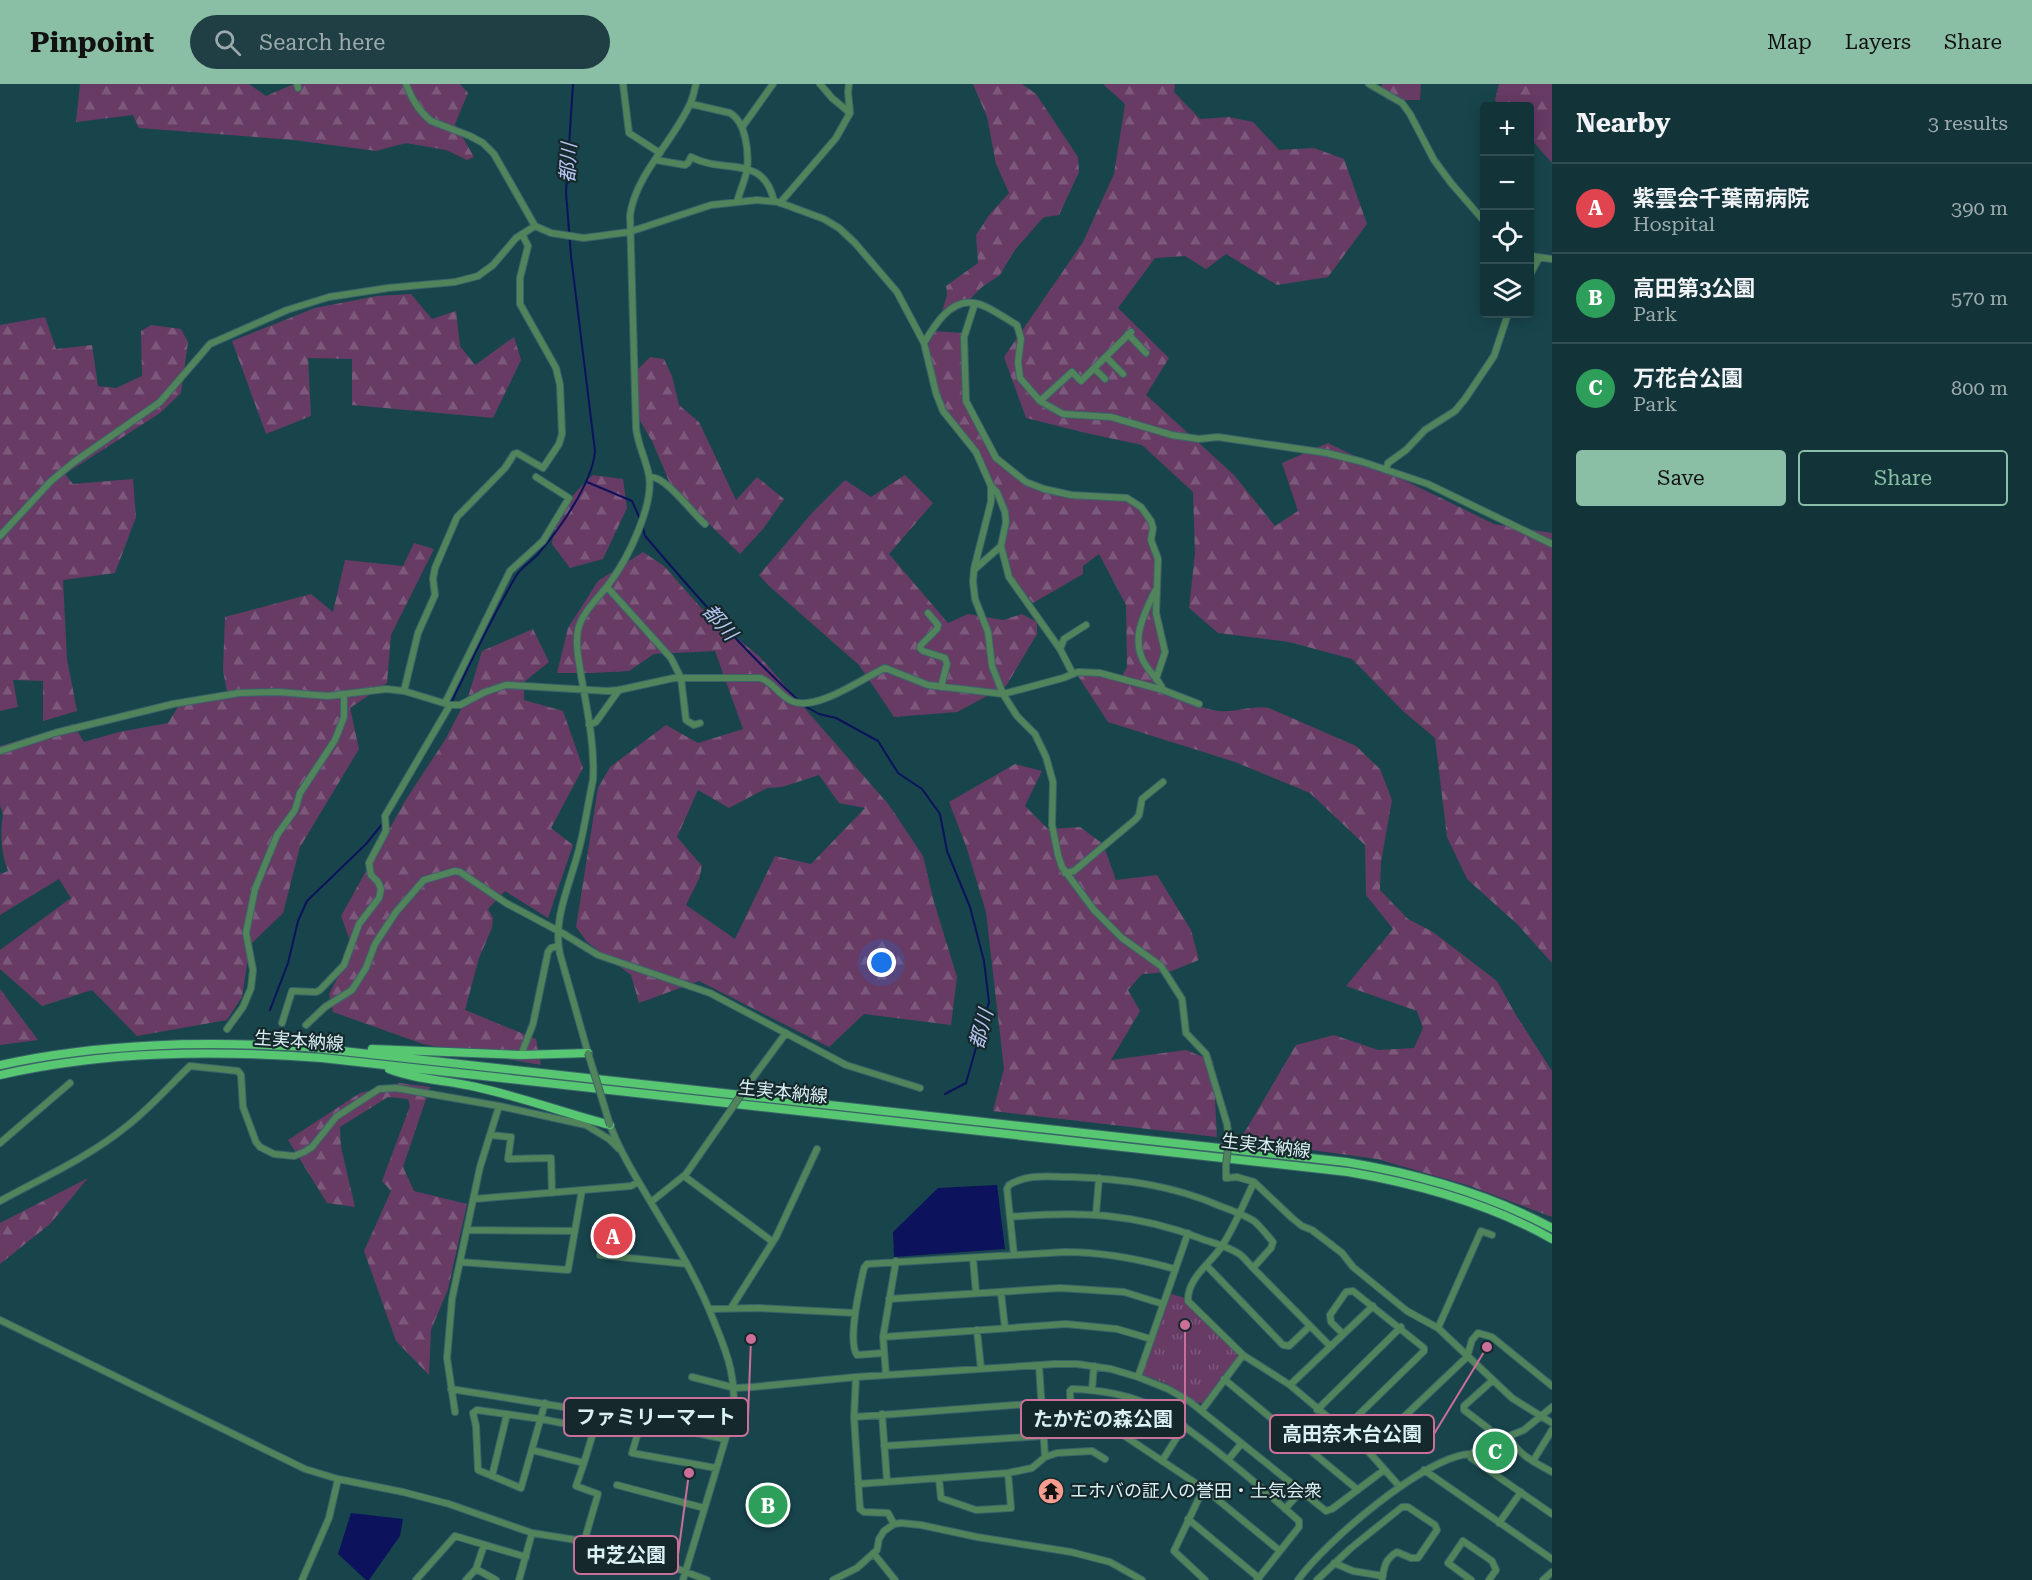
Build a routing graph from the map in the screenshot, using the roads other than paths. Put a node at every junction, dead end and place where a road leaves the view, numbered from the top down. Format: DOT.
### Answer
graph roads {
  1 [pos="406,84"];
  2 [pos="623,84"];
  3 [pos="696,84"];
  4 [pos="773,84"];
  5 [pos="820,84"];
  6 [pos="849,84"];
  7 [pos="1369,84"];
  8 [pos="691,104"];
  9 [pos="850,113"];
  10 [pos="742,126"];
  11 [pos="658,157"];
  12 [pos="747,169"];
  13 [pos="737,202"];
  14 [pos="777,202"];
  15 [pos="1480,215"];
  16 [pos="535,226"];
  17 [pos="629,232"];
  18 [pos="522,234"];
  19 [pos="1534,257"];
  20 [pos="1539,258"];
  21 [pos="1552,259"];
  22 [pos="1534,267"];
  23 [pos="975,303"];
  24 [pos="1507,318"];
  25 [pos="924,343"];
  26 [pos="1146,352"];
  27 [pos="1106,357"];
  28 [pos="1094,368"];
  29 [pos="1123,374"];
  30 [pos="1105,379"];
  31 [pos="1040,401"];
  32 [pos="1386,470"];
  33 [pos="536,477"];
  34 [pos="650,477"];
  35 [pos="991,486"];
  36 [pos="705,525"];
  37 [pos="0,536"];
  38 [pos="1552,544"];
  39 [pos="1001,546"];
  40 [pos="974,569"];
  41 [pos="607,587"];
  42 [pos="1156,588"];
  43 [pos="928,613"];
  44 [pos="1086,625"];
  45 [pos="1060,649"];
  46 [pos="1073,674"];
  47 [pos="681,678"];
  48 [pos="1156,679"];
  49 [pos="940,687"];
  50 [pos="619,690"];
  51 [pos="1163,690"];
  52 [pos="404,691"];
  53 [pos="584,691"];
  54 [pos="344,694"];
  55 [pos="1003,694"];
  56 [pos="447,704"];
  57 [pos="1198,704"];
  58 [pos="700,723"];
  59 [pos="589,725"];
  60 [pos="0,751"];
  61 [pos="1163,782"];
  62 [pos="1065,873"];
  63 [pos="558,930"];
  64 [pos="558,946"];
  65 [pos="282,1023"];
  66 [pos="306,1025"];
  67 [pos="227,1029"];
  68 [pos="786,1033"];
  69 [pos="306,1047"];
  70 [pos="588,1053"];
  71 [pos="521,1055"];
  72 [pos="377,1064"];
  73 [pos="0,1065"];
  74 [pos="0,1076"];
  75 [pos="70,1083"];
  76 [pos="920,1088"];
  77 [pos="500,1106"];
  78 [pos="610,1125"];
  79 [pos="490,1135"];
  80 [pos="0,1143"];
  81 [pos="619,1149"];
  82 [pos="817,1149"];
  83 [pos="684,1176"];
  84 [pos="1099,1178"];
  85 [pos="638,1182"];
  86 [pos="1254,1182"];
  87 [pos="582,1190"];
  88 [pos="552,1192"];
  89 [pos="474,1199"];
  90 [pos="0,1201"];
  91 [pos="651,1202"];
  92 [pos="1239,1213"];
  93 [pos="1096,1214"];
  94 [pos="1010,1217"];
  95 [pos="1552,1228"];
  96 [pos="467,1230"];
  97 [pos="575,1231"];
  98 [pos="1188,1233"];
  99 [pos="1492,1235"];
  100 [pos="1552,1239"];
  101 [pos="773,1242"];
  102 [pos="1222,1246"];
  103 [pos="600,1256"];
  104 [pos="1014,1256"];
  105 [pos="973,1258"];
  106 [pos="896,1261"];
  107 [pos="460,1262"];
  108 [pos="687,1264"];
  109 [pos="1206,1265"];
  110 [pos="1253,1268"];
  111 [pos="1176,1269"];
  112 [pos="976,1293"];
  113 [pos="1002,1293"];
  114 [pos="889,1299"];
  115 [pos="1163,1304"];
  116 [pos="1373,1306"];
  117 [pos="731,1308"];
  118 [pos="710,1309"];
  119 [pos="855,1313"];
  120 [pos="0,1320"];
  121 [pos="1310,1326"];
  122 [pos="1401,1327"];
  123 [pos="1005,1328"];
  124 [pos="1438,1328"];
  125 [pos="977,1330"];
  126 [pos="1343,1334"];
  127 [pos="883,1336"];
  128 [pos="1151,1339"];
  129 [pos="1330,1346"];
  130 [pos="883,1353"];
  131 [pos="1243,1355"];
  132 [pos="1467,1357"];
  133 [pos="1038,1365"];
  134 [pos="1094,1366"];
  135 [pos="981,1369"];
  136 [pos="886,1376"];
  137 [pos="692,1377"];
  138 [pos="856,1377"];
  139 [pos="1138,1377"];
  140 [pos="1224,1380"];
  141 [pos="1493,1380"];
  142 [pos="1290,1385"];
  143 [pos="1552,1386"];
  144 [pos="735,1388"];
  145 [pos="451,1389"];
  146 [pos="1092,1389"];
  147 [pos="1042,1402"];
  148 [pos="545,1403"];
  149 [pos="1552,1407"];
  150 [pos="1202,1410"];
  151 [pos="1317,1410"];
  152 [pos="455,1412"];
  153 [pos="507,1414"];
  154 [pos="882,1414"];
  155 [pos="732,1417"];
  156 [pos="854,1417"];
  157 [pos="1541,1417"];
  158 [pos="541,1419"];
  159 [pos="641,1422"];
  160 [pos="1552,1423"];
  161 [pos="1184,1426"];
  162 [pos="1552,1430"];
  163 [pos="1342,1431"];
  164 [pos="689,1432"];
  165 [pos="1043,1436"];
  166 [pos="1510,1437"];
  167 [pos="725,1439"];
  168 [pos="1493,1442"];
  169 [pos="1241,1444"];
  170 [pos="884,1446"];
  171 [pos="532,1450"];
  172 [pos="1368,1451"];
  173 [pos="1471,1454"];
  174 [pos="1045,1457"];
  175 [pos="1105,1459"];
  176 [pos="1162,1461"];
  177 [pos="1228,1461"];
  178 [pos="1533,1461"];
  179 [pos="584,1463"];
  180 [pos="716,1468"];
  181 [pos="1384,1470"];
  182 [pos="1425,1470"];
  183 [pos="1552,1472"];
  184 [pos="1008,1473"];
  185 [pos="492,1476"];
  186 [pos="338,1479"];
  187 [pos="939,1479"];
  188 [pos="887,1481"];
  189 [pos="858,1484"];
  190 [pos="617,1485"];
  191 [pos="1400,1487"];
  192 [pos="1206,1490"];
  193 [pos="1358,1490"];
  194 [pos="1301,1491"];
  195 [pos="1521,1492"];
  196 [pos="704,1508"];
  197 [pos="1285,1509"];
  198 [pos="1552,1514"];
  199 [pos="1188,1519"];
  200 [pos="1499,1522"];
  201 [pos="894,1524"];
  202 [pos="532,1533"];
  203 [pos="584,1542"];
  204 [pos="484,1545"];
  205 [pos="1280,1551"];
  206 [pos="874,1554"];
  207 [pos="526,1557"];
  208 [pos="1552,1559"];
  209 [pos="1334,1563"];
  210 [pos="476,1569"];
  211 [pos="686,1571"];
  212 [pos="1353,1571"];
  213 [pos="1552,1572"];
  214 [pos="1383,1578"];
  215 [pos="1258,1579"];
  216 [pos="302,1580"];
  217 [pos="416,1580"];
  218 [pos="466,1580"];
  219 [pos="496,1580"];
  220 [pos="519,1580"];
  221 [pos="683,1580"];
  222 [pos="707,1580"];
  223 [pos="833,1580"];
  224 [pos="895,1580"];
  225 [pos="1142,1580"];
  226 [pos="1205,1580"];
  227 [pos="1298,1580"];
  228 [pos="1317,1580"];
  229 [pos="1351,1580"];
  230 [pos="1471,1580"];
  231 [pos="1489,1580"];
  232 [pos="1544,1580"];
  1 -- 16 [label="street"];
  2 -- 11 [label="street"];
  3 -- 8 [label="street"];
  4 -- 10 [label="street"];
  5 -- 9 [label="street"];
  6 -- 9 [label="street"];
  7 -- 15 [label="street"];
  8 -- 10 [label="street"];
  8 -- 11 [label="street"];
  9 -- 14 [label="street"];
  10 -- 12 [label="street"];
  11 -- 12 [label="street"];
  11 -- 17 [label="street"];
  12 -- 13 [label="street"];
  12 -- 14 [label="street"];
  13 -- 14 [label="street"];
  13 -- 17 [label="street"];
  14 -- 25 [label="street"];
  16 -- 17 [label="street"];
  16 -- 18 [label="street"];
  17 -- 34 [label="street"];
  18 -- 37 [label="street"];
  18 -- 52 [label="street"];
  19 -- 20 [label="street"];
  20 -- 21 [label="street"];
  20 -- 22 [label="street"];
  23 -- 25 [label="street"];
  23 -- 31 [label="street"];
  23 -- 42 [label="street"];
  24 -- 32 [label="street"];
  25 -- 35 [label="street"];
  26 -- 27 [label="street"];
  27 -- 28 [label="street"];
  27 -- 29 [label="street"];
  28 -- 30 [label="street"];
  28 -- 31 [label="street"];
  31 -- 32 [label="street"];
  32 -- 38 [label="street"];
  33 -- 56 [label="street"];
  34 -- 36 [label="street"];
  34 -- 41 [label="street"];
  35 -- 39 [label="street"];
  35 -- 40 [label="street"];
  39 -- 40 [label="street"];
  39 -- 45 [label="street"];
  40 -- 55 [label="street"];
  41 -- 47 [label="street"];
  41 -- 53 [label="street"];
  42 -- 48 [label="street"];
  42 -- 48 [label="street"];
  43 -- 49 [label="street"];
  44 -- 45 [label="street"];
  45 -- 46 [label="street"];
  46 -- 51 [label="street"];
  46 -- 55 [label="street"];
  47 -- 49 [label="street"];
  47 -- 50 [label="street"];
  47 -- 58 [label="street"];
  48 -- 51 [label="street"];
  49 -- 55 [label="street"];
  50 -- 53 [label="street"];
  50 -- 59 [label="street"];
  51 -- 57 [label="street"];
  52 -- 54 [label="street"];
  52 -- 56 [label="street"];
  53 -- 56 [label="street"];
  53 -- 59 [label="street"];
  54 -- 60 [label="street"];
  54 -- 67 [label="street"];
  55 -- 62 [label="street"];
  56 -- 65 [label="street"];
  59 -- 63 [label="street"];
  61 -- 62 [label="street"];
  62 -- 86 [label="street, bridge"];
  63 -- 64 [label="street"];
  63 -- 66 [label="street"];
  63 -- 68 [label="street"];
  64 -- 70 [label="street"];
  64 -- 71 [label="street"];
  68 -- 76 [label="street"];
  68 -- 83 [label="street, bridge"];
  69 -- 71 [label="main road"];
  69 -- 73 [label="main road, 生実本納線"];
  69 -- 95 [label="main road, 生実本納線"];
  70 -- 71 [label="main road"];
  70 -- 78 [label="street, bridge"];
  72 -- 74 [label="main road, 生実本納線"];
  72 -- 78 [label="main road"];
  72 -- 100 [label="main road, 生実本納線"];
  75 -- 80 [label="street"];
  77 -- 79 [label="street"];
  77 -- 81 [label="street"];
  77 -- 90 [label="street"];
  78 -- 81 [label="street"];
  79 -- 88 [label="street"];
  79 -- 89 [label="street"];
  81 -- 85 [label="street"];
  82 -- 101 [label="street"];
  83 -- 91 [label="street"];
  83 -- 101 [label="street"];
  84 -- 92 [label="street"];
  84 -- 93 [label="street"];
  84 -- 94 [label="street"];
  85 -- 87 [label="street"];
  85 -- 91 [label="street"];
  86 -- 92 [label="street"];
  86 -- 124 [label="street"];
  87 -- 88 [label="street"];
  87 -- 97 [label="street"];
  88 -- 89 [label="street"];
  89 -- 96 [label="street"];
  91 -- 108 [label="street"];
  92 -- 102 [label="street"];
  92 -- 110 [label="street"];
  93 -- 94 [label="street"];
  93 -- 98 [label="street"];
  94 -- 104 [label="street"];
  96 -- 97 [label="street"];
  96 -- 107 [label="street"];
  97 -- 107 [label="street"];
  98 -- 102 [label="street"];
  98 -- 111 [label="street"];
  99 -- 124 [label="street"];
  101 -- 117 [label="street"];
  102 -- 109 [label="street"];
  102 -- 110 [label="street"];
  103 -- 108 [label="street"];
  104 -- 105 [label="street"];
  104 -- 111 [label="street"];
  105 -- 106 [label="street"];
  105 -- 112 [label="street"];
  106 -- 114 [label="street"];
  106 -- 119 [label="street"];
  107 -- 145 [label="street"];
  108 -- 118 [label="street"];
  109 -- 121 [label="street"];
  109 -- 131 [label="street"];
  110 -- 121 [label="street"];
  111 -- 115 [label="street"];
  112 -- 113 [label="street"];
  112 -- 114 [label="street"];
  113 -- 115 [label="street"];
  113 -- 123 [label="street"];
  114 -- 127 [label="street"];
  115 -- 128 [label="street"];
  116 -- 122 [label="street"];
  116 -- 126 [label="street"];
  116 -- 126 [label="street"];
  117 -- 118 [label="street"];
  117 -- 119 [label="street"];
  118 -- 144 [label="street"];
  119 -- 130 [label="street"];
  120 -- 186 [label="street"];
  121 -- 129 [label="street"];
  122 -- 151 [label="street"];
  122 -- 163 [label="street"];
  123 -- 125 [label="street"];
  123 -- 128 [label="street"];
  124 -- 132 [label="street"];
  125 -- 127 [label="street"];
  125 -- 135 [label="street"];
  126 -- 129 [label="street"];
  127 -- 130 [label="street"];
  128 -- 139 [label="street"];
  129 -- 142 [label="street"];
  130 -- 136 [label="street"];
  131 -- 140 [label="street"];
  131 -- 142 [label="street"];
  132 -- 141 [label="street"];
  132 -- 143 [label="street"];
  132 -- 172 [label="street"];
  133 -- 134 [label="street"];
  133 -- 135 [label="street"];
  133 -- 147 [label="street"];
  134 -- 139 [label="street"];
  134 -- 146 [label="street"];
  135 -- 136 [label="street"];
  136 -- 138 [label="street"];
  137 -- 144 [label="street"];
  138 -- 144 [label="street"];
  138 -- 156 [label="street"];
  139 -- 150 [label="street"];
  140 -- 150 [label="street"];
  140 -- 193 [label="street"];
  141 -- 157 [label="street"];
  141 -- 168 [label="street"];
  142 -- 151 [label="street"];
  144 -- 155 [label="street"];
  145 -- 148 [label="street"];
  145 -- 152 [label="street"];
  146 -- 161 [label="street"];
  146 -- 176 [label="street"];
  147 -- 154 [label="street"];
  147 -- 165 [label="street"];
  148 -- 158 [label="street"];
  148 -- 159 [label="street"];
  149 -- 157 [label="street"];
  150 -- 169 [label="street"];
  151 -- 163 [label="street"];
  153 -- 158 [label="street"];
  153 -- 185 [label="street"];
  153 -- 185 [label="street"];
  154 -- 156 [label="street"];
  154 -- 170 [label="street"];
  155 -- 164 [label="street"];
  155 -- 167 [label="street"];
  156 -- 189 [label="street"];
  157 -- 160 [label="street"];
  157 -- 166 [label="street"];
  158 -- 171 [label="street"];
  158 -- 179 [label="street"];
  159 -- 164 [label="street"];
  159 -- 180 [label="street"];
  161 -- 176 [label="street"];
  161 -- 177 [label="street"];
  162 -- 178 [label="street"];
  163 -- 172 [label="street"];
  164 -- 167 [label="street"];
  165 -- 170 [label="street"];
  165 -- 174 [label="street"];
  166 -- 168 [label="street"];
  166 -- 178 [label="street"];
  167 -- 180 [label="street"];
  168 -- 173 [label="street"];
  169 -- 177 [label="street"];
  169 -- 194 [label="street"];
  170 -- 188 [label="street"];
  171 -- 179 [label="street"];
  171 -- 185 [label="street"];
  172 -- 181 [label="street"];
  173 -- 182 [label="street"];
  173 -- 195 [label="street"];
  174 -- 175 [label="street"];
  174 -- 184 [label="street"];
  176 -- 192 [label="street"];
  177 -- 197 [label="street"];
  178 -- 183 [label="street"];
  179 -- 203 [label="street"];
  180 -- 196 [label="street"];
  181 -- 191 [label="street"];
  181 -- 193 [label="street"];
  182 -- 191 [label="street"];
  182 -- 200 [label="street"];
  184 -- 187 [label="street"];
  184 -- 187 [label="street"];
  186 -- 202 [label="street"];
  186 -- 216 [label="street"];
  187 -- 188 [label="street"];
  188 -- 189 [label="street"];
  189 -- 201 [label="street"];
  190 -- 196 [label="street"];
  191 -- 227 [label="street"];
  192 -- 199 [label="street"];
  192 -- 205 [label="street"];
  193 -- 194 [label="street"];
  194 -- 197 [label="street"];
  195 -- 198 [label="street"];
  195 -- 200 [label="street"];
  196 -- 211 [label="street"];
  197 -- 205 [label="street"];
  199 -- 215 [label="street"];
  199 -- 226 [label="street"];
  200 -- 208 [label="street"];
  201 -- 206 [label="street"];
  201 -- 225 [label="street"];
  202 -- 203 [label="street"];
  202 -- 207 [label="street"];
  203 -- 211 [label="street"];
  204 -- 207 [label="street"];
  204 -- 210 [label="street"];
  204 -- 217 [label="street"];
  205 -- 215 [label="street"];
  206 -- 223 [label="street"];
  206 -- 224 [label="street"];
  207 -- 220 [label="street"];
  209 -- 212 [label="street"];
  209 -- 214 [label="street"];
  209 -- 228 [label="street"];
  210 -- 218 [label="street"];
  210 -- 219 [label="street"];
  211 -- 221 [label="street"];
  211 -- 222 [label="street"];
  212 -- 214 [label="street"];
  212 -- 229 [label="street"];
  213 -- 232 [label="street"];
  230 -- 231 [label="street"];
}
